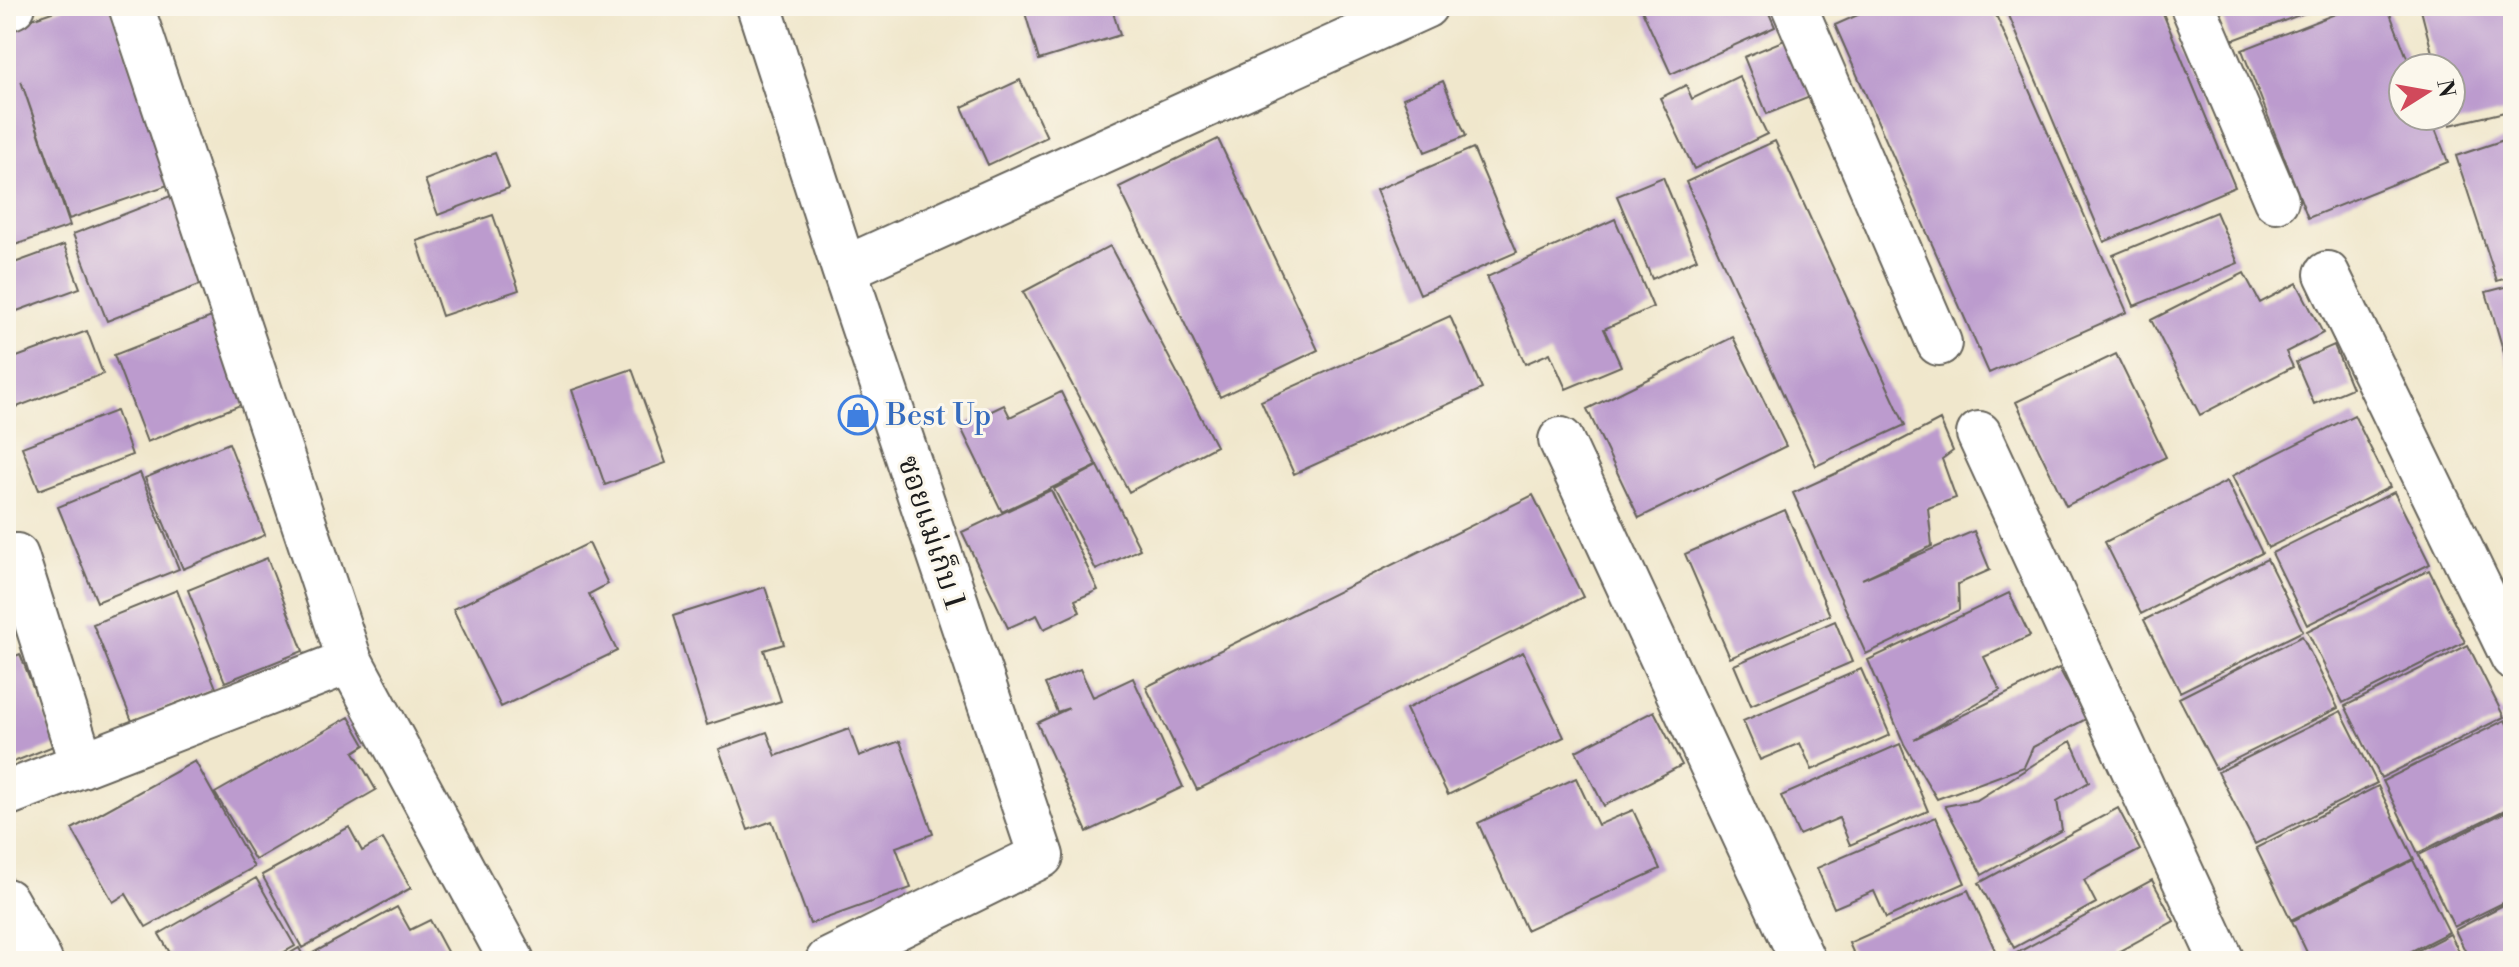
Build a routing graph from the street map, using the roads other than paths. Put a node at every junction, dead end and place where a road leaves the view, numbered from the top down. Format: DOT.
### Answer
graph roads {
  1 [pos="13,6"];
  2 [pos="131,6"];
  3 [pos="759,6"];
  4 [pos="1425,6"];
  5 [pos="1794,6"];
  6 [pos="2193,6"];
  7 [pos="6,9"];
  8 [pos="2276,200"];
  9 [pos="844,269"];
  10 [pos="2327,274"];
  11 [pos="1939,343"];
  12 [pos="1979,434"];
  13 [pos="1561,440"];
  14 [pos="16,556"];
  15 [pos="2513,657"];
  16 [pos="350,661"];
  17 [pos="82,765"];
  18 [pos="6,794"];
  19 [pos="6,901"];
  20 [pos="40,961"];
  21 [pos="512,961"];
  22 [pos="828,961"];
  23 [pos="1803,961"];
  24 [pos="2222,961"];
  1 -- 7 [label="street"];
  2 -- 16 [label="street"];
  3 -- 9 [label="street"];
  4 -- 9 [label="street"];
  5 -- 11 [label="street"];
  6 -- 8 [label="street"];
  9 -- 22 [label="street, ซอยแม่เก็บ 1"];
  10 -- 15 [label="street"];
  12 -- 24 [label="street"];
  13 -- 23 [label="street"];
  14 -- 17 [label="street"];
  16 -- 17 [label="street"];
  16 -- 21 [label="street"];
  17 -- 18 [label="street"];
  19 -- 20 [label="street"];
}
